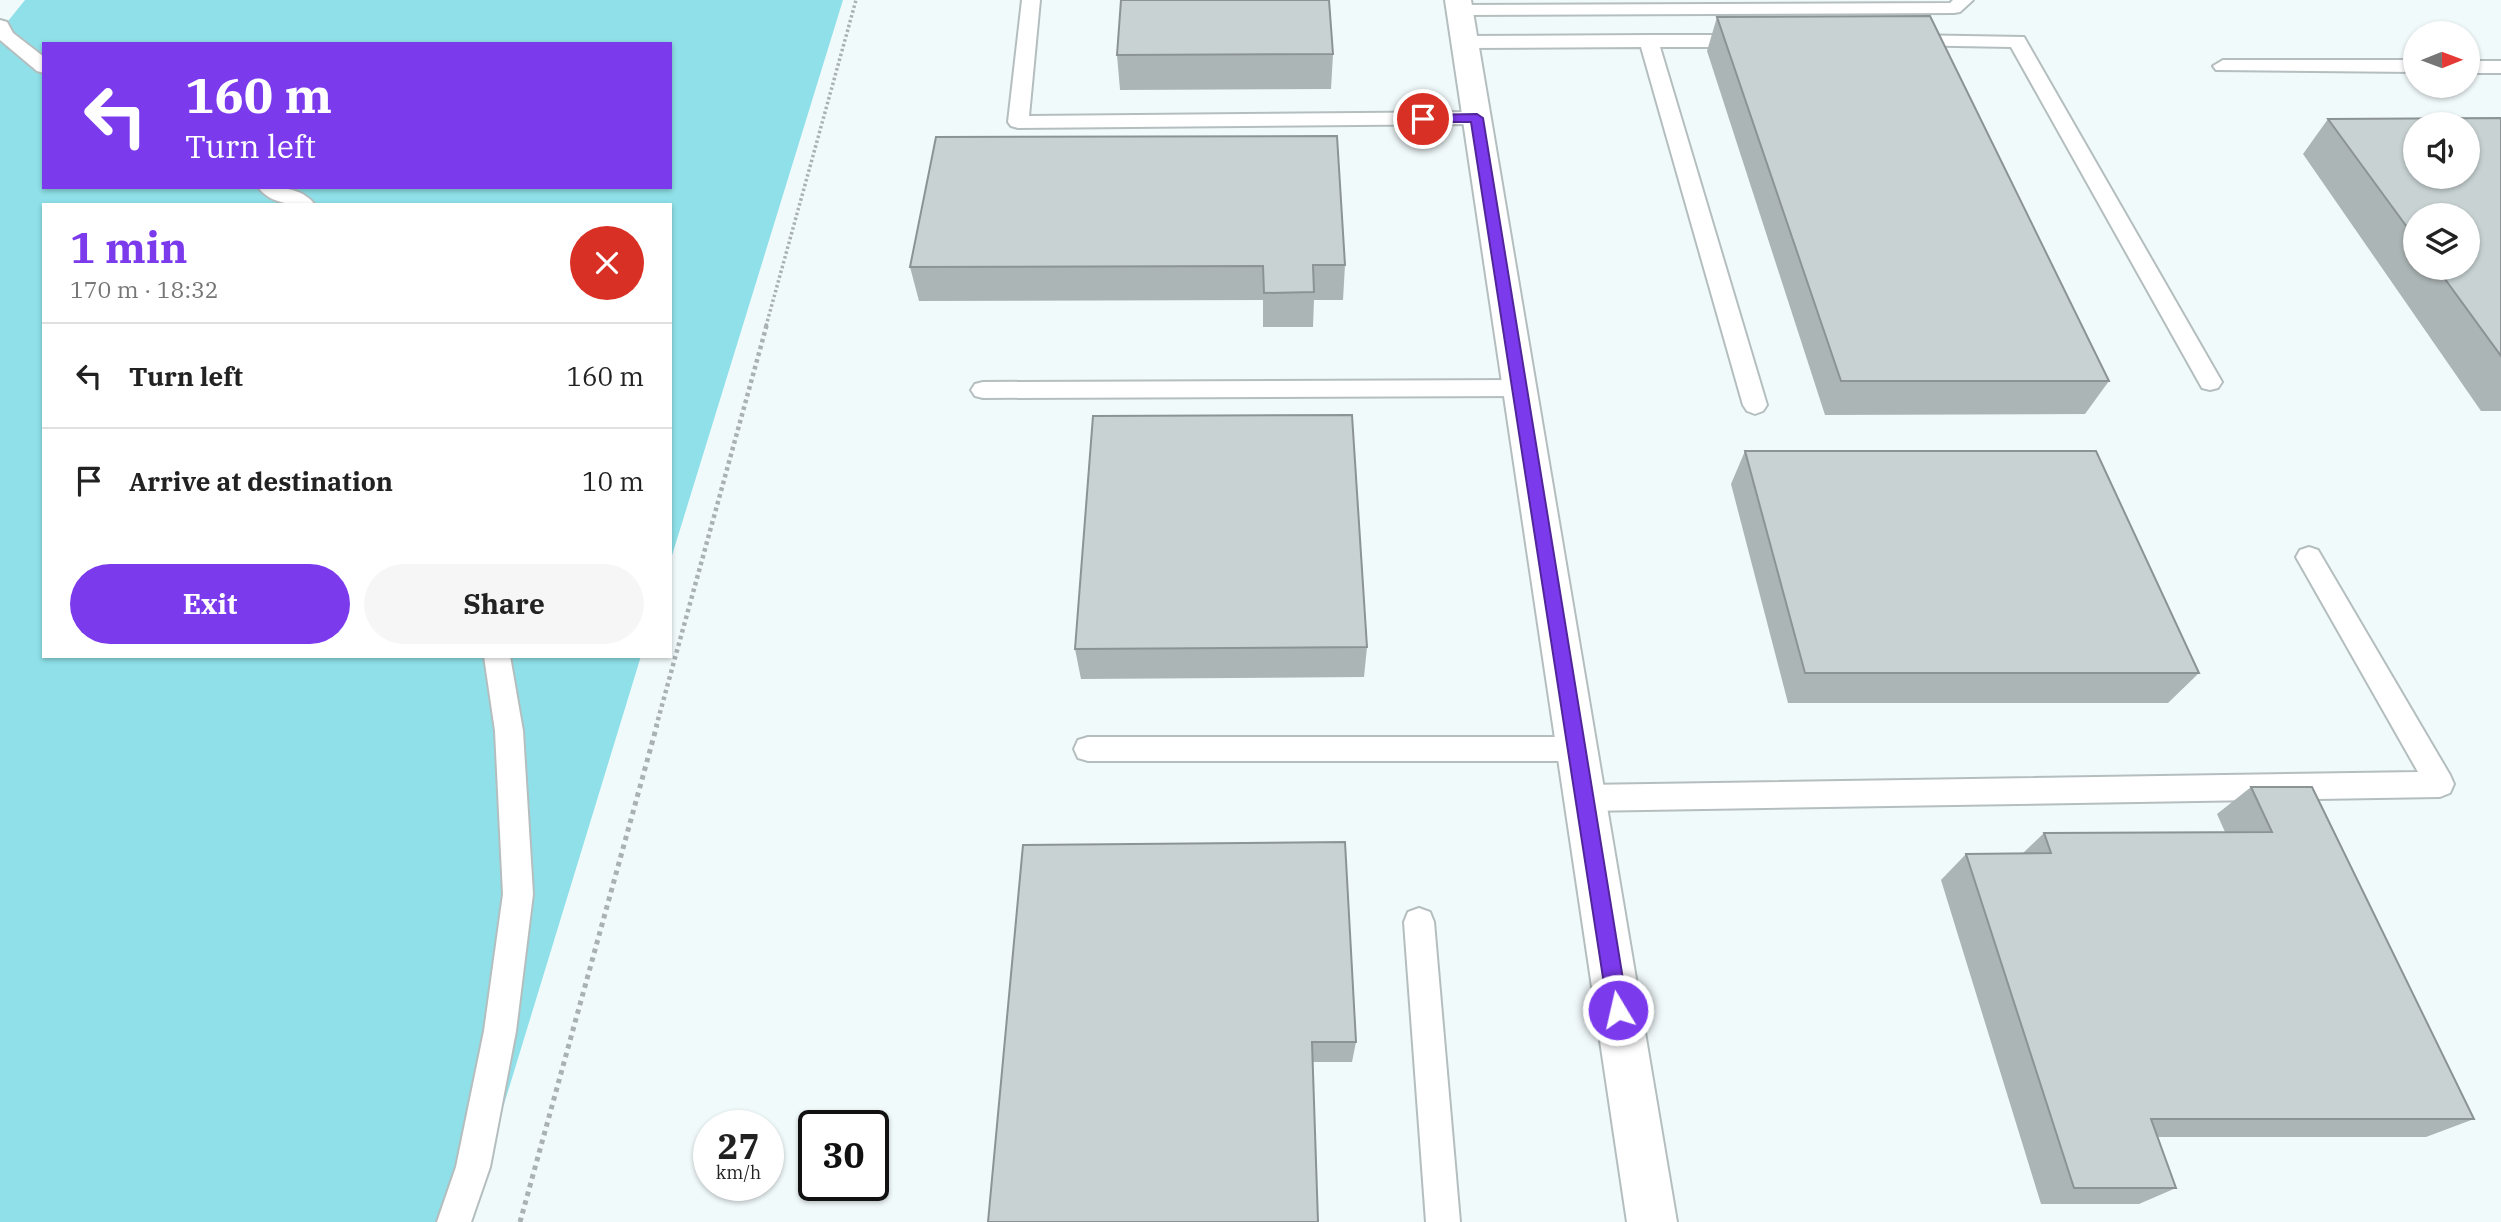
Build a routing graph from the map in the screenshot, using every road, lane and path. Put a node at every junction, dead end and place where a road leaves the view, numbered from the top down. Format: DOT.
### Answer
graph roads {
  1 [pos="856,0"];
  2 [pos="1031,0"];
  3 [pos="1965,0"];
  4 [pos="1604,5"];
  5 [pos="1461,17"];
  6 [pos="0,26"];
  7 [pos="1648,41"];
  8 [pos="1767,41"];
  9 [pos="1892,41"];
  10 [pos="42,65"];
  11 [pos="2223,66"];
  12 [pos="2403,66"];
  13 [pos="2480,66"];
  14 [pos="2501,67"];
  15 [pos="1477,118"];
  16 [pos="272,189"];
  17 [pos="302,203"];
  18 [pos="2210,382"];
  19 [pos="1520,388"];
  20 [pos="983,390"];
  21 [pos="1755,405"];
  22 [pos="2309,557"];
  23 [pos="497,658"];
  24 [pos="1088,749"];
  25 [pos="1577,749"];
  26 [pos="1584,797"];
  27 [pos="1419,922"];
  28 [pos="454,1222"];
  29 [pos="520,1222"];
  30 [pos="1443,1222"];
  31 [pos="1652,1222"];
  1 -- 29 [label="path"];
  2 -- 15 [label="lane"];
  3 -- 4 [label="lane"];
  4 -- 5 [label="lane"];
  5 -- 7 [label="lane"];
  5 -- 15 [label="street"];
  6 -- 10 [label="lane"];
  7 -- 8 [label="lane"];
  7 -- 21 [label="lane"];
  9 -- 18 [label="lane"];
  11 -- 12 [label="lane"];
  13 -- 14 [label="lane"];
  15 -- 19 [label="street"];
  16 -- 17 [label="lane"];
  19 -- 20 [label="lane"];
  19 -- 25 [label="street"];
  22 -- 26 [label="lane"];
  23 -- 28 [label="lane"];
  24 -- 25 [label="lane"];
  25 -- 26 [label="street"];
  26 -- 31 [label="street"];
  27 -- 30 [label="lane"];
}
